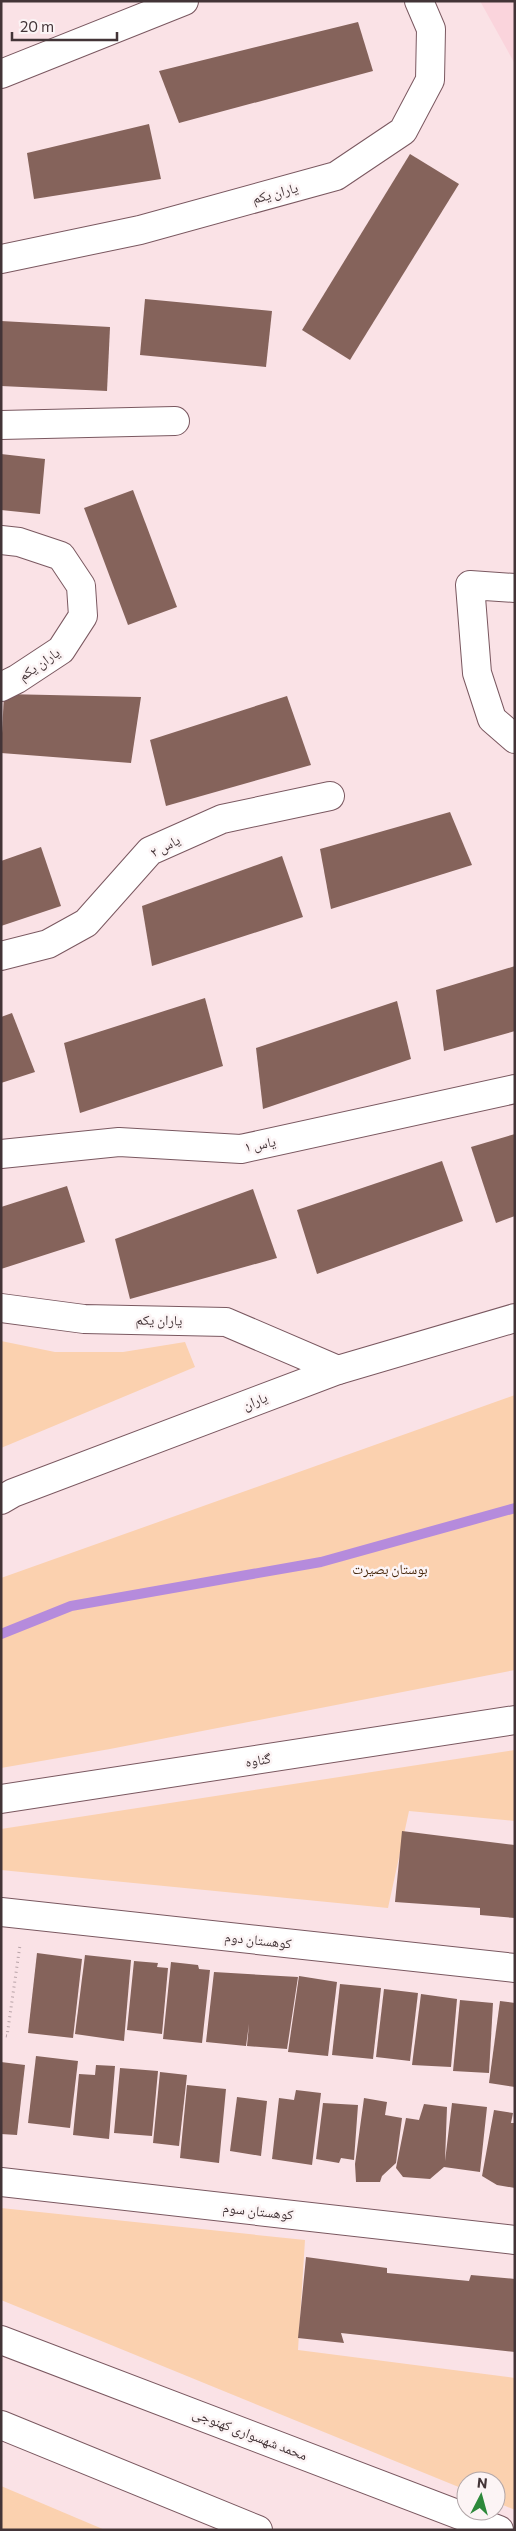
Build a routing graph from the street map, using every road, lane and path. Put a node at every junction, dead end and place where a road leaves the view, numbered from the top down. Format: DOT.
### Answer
graph roads {
  1 [pos="184,1"];
  2 [pos="419,1"];
  3 [pos="1,74"];
  4 [pos="1,260"];
  5 [pos="175,420"];
  6 [pos="1,425"];
  7 [pos="1,540"];
  8 [pos="515,588"];
  9 [pos="1,687"];
  10 [pos="515,739"];
  11 [pos="330,796"];
  12 [pos="1,956"];
  13 [pos="515,1089"];
  14 [pos="1,1154"];
  15 [pos="1,1308"];
  16 [pos="515,1318"];
  17 [pos="338,1370"];
  18 [pos="1,1500"];
  19 [pos="515,1720"];
  20 [pos="1,1799"];
  21 [pos="13,1913"];
  22 [pos="515,1968"];
  23 [pos="1,2035"];
  24 [pos="1,2182"];
  25 [pos="515,2240"];
  26 [pos="1,2340"];
  27 [pos="1,2425"];
  28 [pos="258,2530"];
  29 [pos="499,2530"];
  1 -- 3 [label="street"];
  2 -- 4 [label="street, یاران یکم"];
  5 -- 6 [label="street"];
  7 -- 9 [label="street, یاران یکم"];
  8 -- 10 [label="street"];
  11 -- 12 [label="street, یاس ۲"];
  13 -- 14 [label="street, یاس ۱"];
  15 -- 17 [label="street, یاران یکم"];
  16 -- 17 [label="street, یاران"];
  17 -- 18 [label="street, یاران"];
  19 -- 20 [label="street, گناوه"];
  21 -- 22 [label="street, کوهستان دوم"];
  21 -- 23 [label="path"];
  24 -- 25 [label="street, کوهستان سوم"];
  26 -- 29 [label="street, محمد شهسواری کهنوجی"];
  27 -- 28 [label="street"];
}
